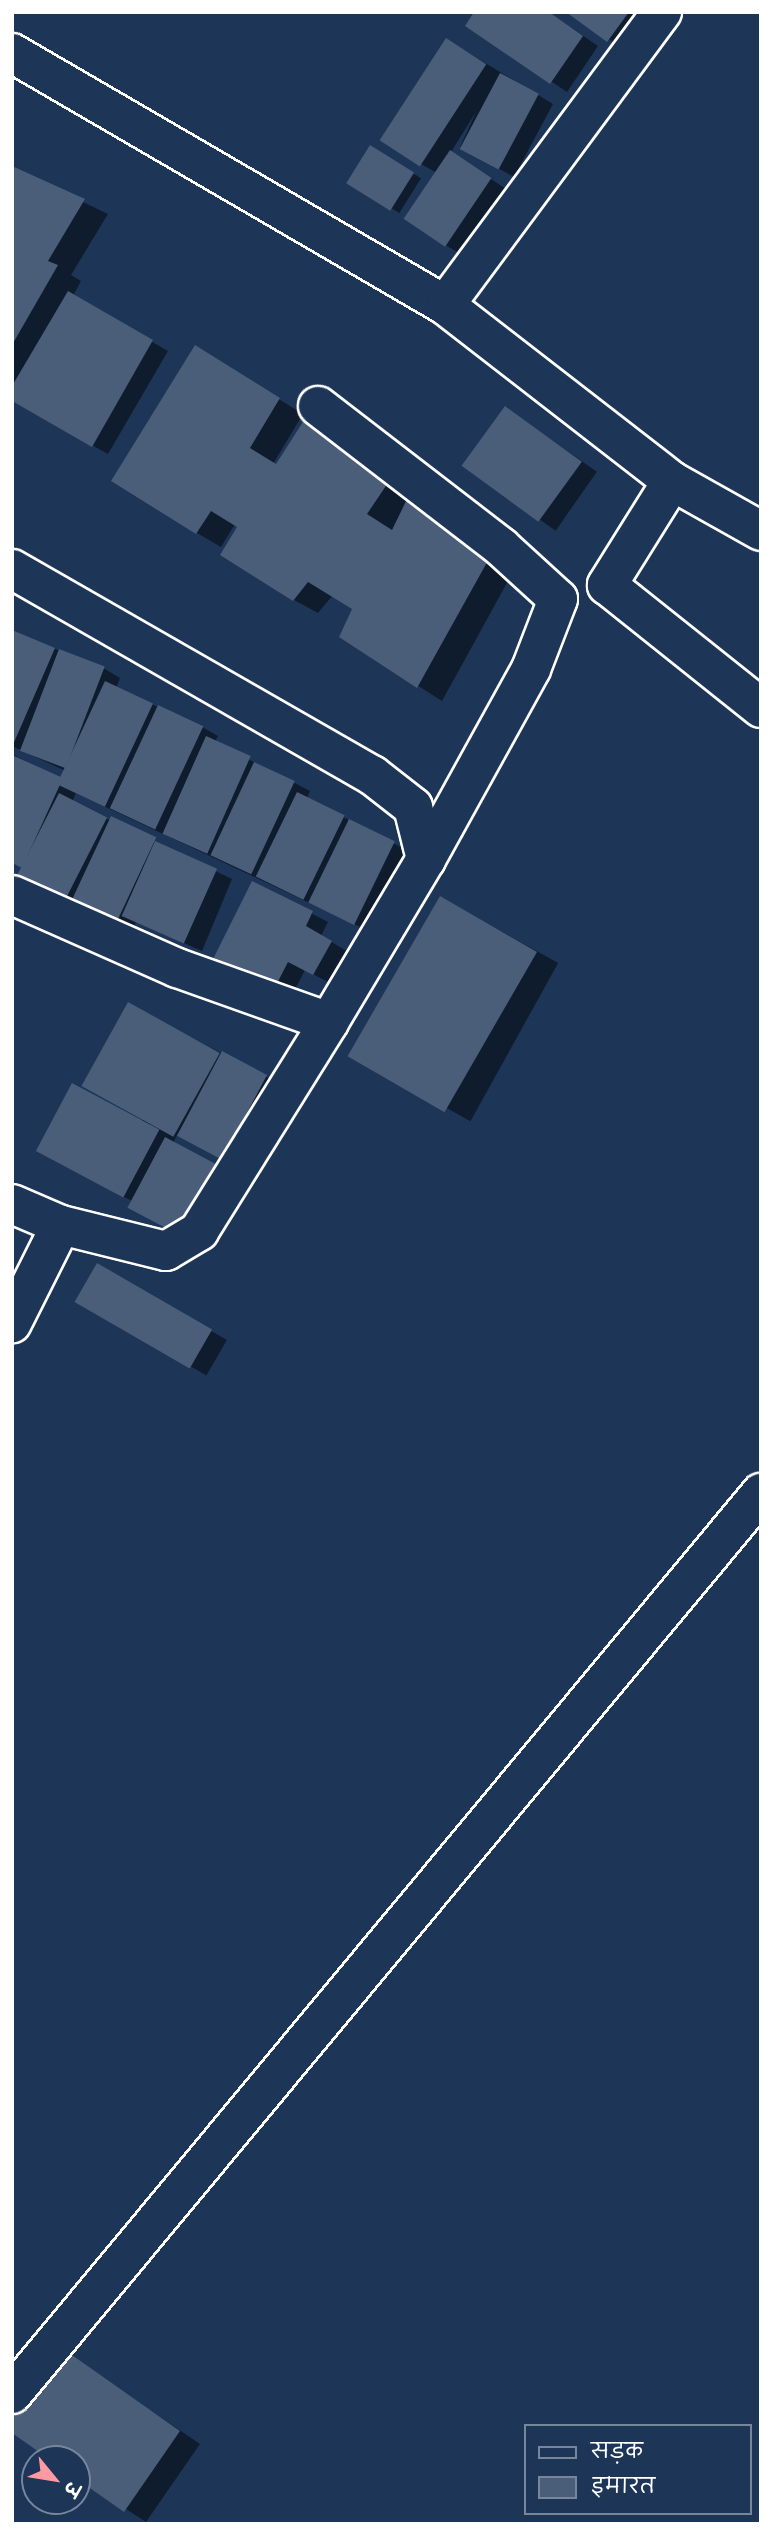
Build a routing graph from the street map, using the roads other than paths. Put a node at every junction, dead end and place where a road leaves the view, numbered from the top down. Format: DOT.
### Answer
graph roads {
  1 [pos="662,12"];
  2 [pos="12,53"];
  3 [pos="444,306"];
  4 [pos="318,406"];
  5 [pos="672,481"];
  6 [pos="761,531"];
  7 [pos="12,569"];
  8 [pos="761,708"];
  9 [pos="426,859"];
  10 [pos="12,895"];
  11 [pos="329,1022"];
  12 [pos="12,1204"];
  13 [pos="61,1225"];
  14 [pos="12,1323"];
  15 [pos="761,1493"];
  16 [pos="12,2394"];
  1 -- 3 [label="street"];
  2 -- 3 [label="street"];
  3 -- 5 [label="street"];
  4 -- 9 [label="street"];
  5 -- 6 [label="street"];
  5 -- 8 [label="street"];
  7 -- 9 [label="street"];
  9 -- 11 [label="street"];
  10 -- 11 [label="street"];
  11 -- 13 [label="street"];
  12 -- 13 [label="street"];
  13 -- 14 [label="street"];
  15 -- 16 [label="street"];
}
